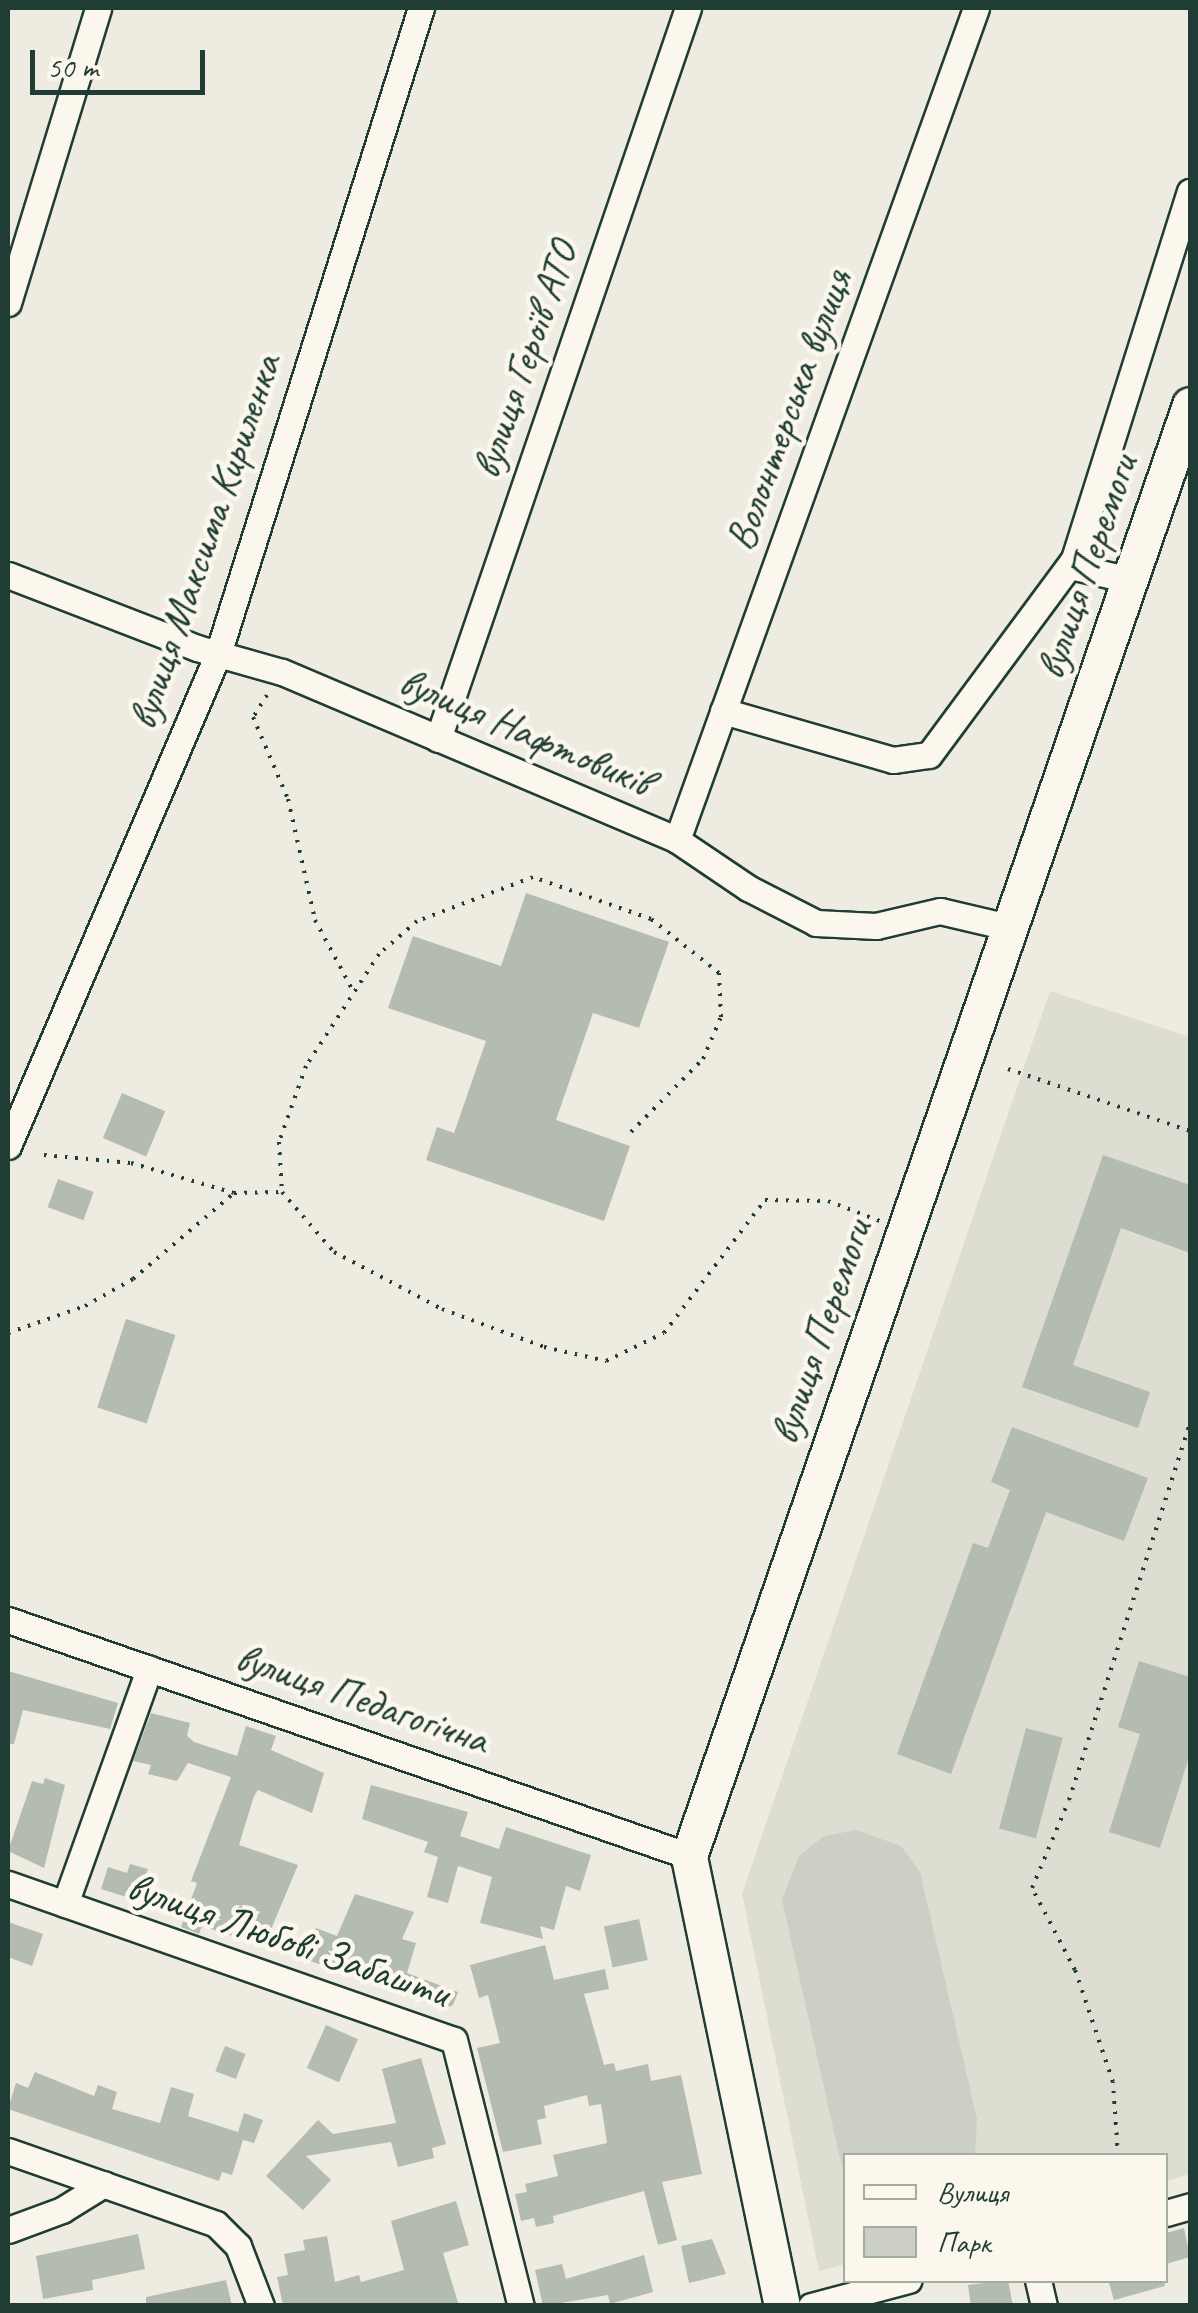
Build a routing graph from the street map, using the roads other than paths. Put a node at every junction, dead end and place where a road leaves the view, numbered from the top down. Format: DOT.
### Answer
graph roads {
  1 [pos="98,8"];
  2 [pos="421,8"];
  3 [pos="688,8"];
  4 [pos="976,8"];
  5 [pos="1190,192"];
  6 [pos="8,303"];
  7 [pos="1190,406"];
  8 [pos="1074,559"];
  9 [pos="8,575"];
  10 [pos="1130,580"];
  11 [pos="218,654"];
  12 [pos="723,711"];
  13 [pos="438,739"];
  14 [pos="677,840"];
  15 [pos="1008,927"];
  16 [pos="8,1146"];
  17 [pos="8,1620"];
  18 [pos="149,1669"];
  19 [pos="689,1856"];
  20 [pos="8,1884"];
  21 [pos="65,1904"];
  22 [pos="8,2151"];
  23 [pos="104,2184"];
  24 [pos="8,2230"];
  25 [pos="898,2283"];
  26 [pos="261,2306"];
  27 [pos="520,2306"];
  28 [pos="782,2306"];
  29 [pos="812,2306"];
  1 -- 6 [label="street"];
  2 -- 11 [label="street, вулиця Максима Кириленка"];
  3 -- 13 [label="street, вулиця Героїв АТО"];
  4 -- 12 [label="street, Волонтерська вулиця"];
  5 -- 8 [label="street"];
  7 -- 10 [label="street, вулиця Перемоги"];
  8 -- 10 [label="street"];
  8 -- 12 [label="street"];
  9 -- 11 [label="street, вулиця Нафтовиків"];
  10 -- 15 [label="street, вулиця Перемоги"];
  11 -- 13 [label="street, вулиця Нафтовиків"];
  11 -- 16 [label="street, вулиця Максима Кириленка"];
  12 -- 14 [label="street, Волонтерська вулиця"];
  13 -- 14 [label="street, вулиця Нафтовиків"];
  14 -- 15 [label="street, вулиця Нафтовиків"];
  15 -- 19 [label="street, вулиця Перемоги"];
  17 -- 18 [label="street, вулиця Педагогічна"];
  18 -- 19 [label="street, вулиця Педагогічна"];
  18 -- 21 [label="street"];
  19 -- 28 [label="street"];
  20 -- 21 [label="street, вулиця Любові Забашти"];
  21 -- 27 [label="street, вулиця Любові Забашти"];
  22 -- 23 [label="street"];
  23 -- 24 [label="street"];
  23 -- 26 [label="street"];
  25 -- 29 [label="street"];
}
